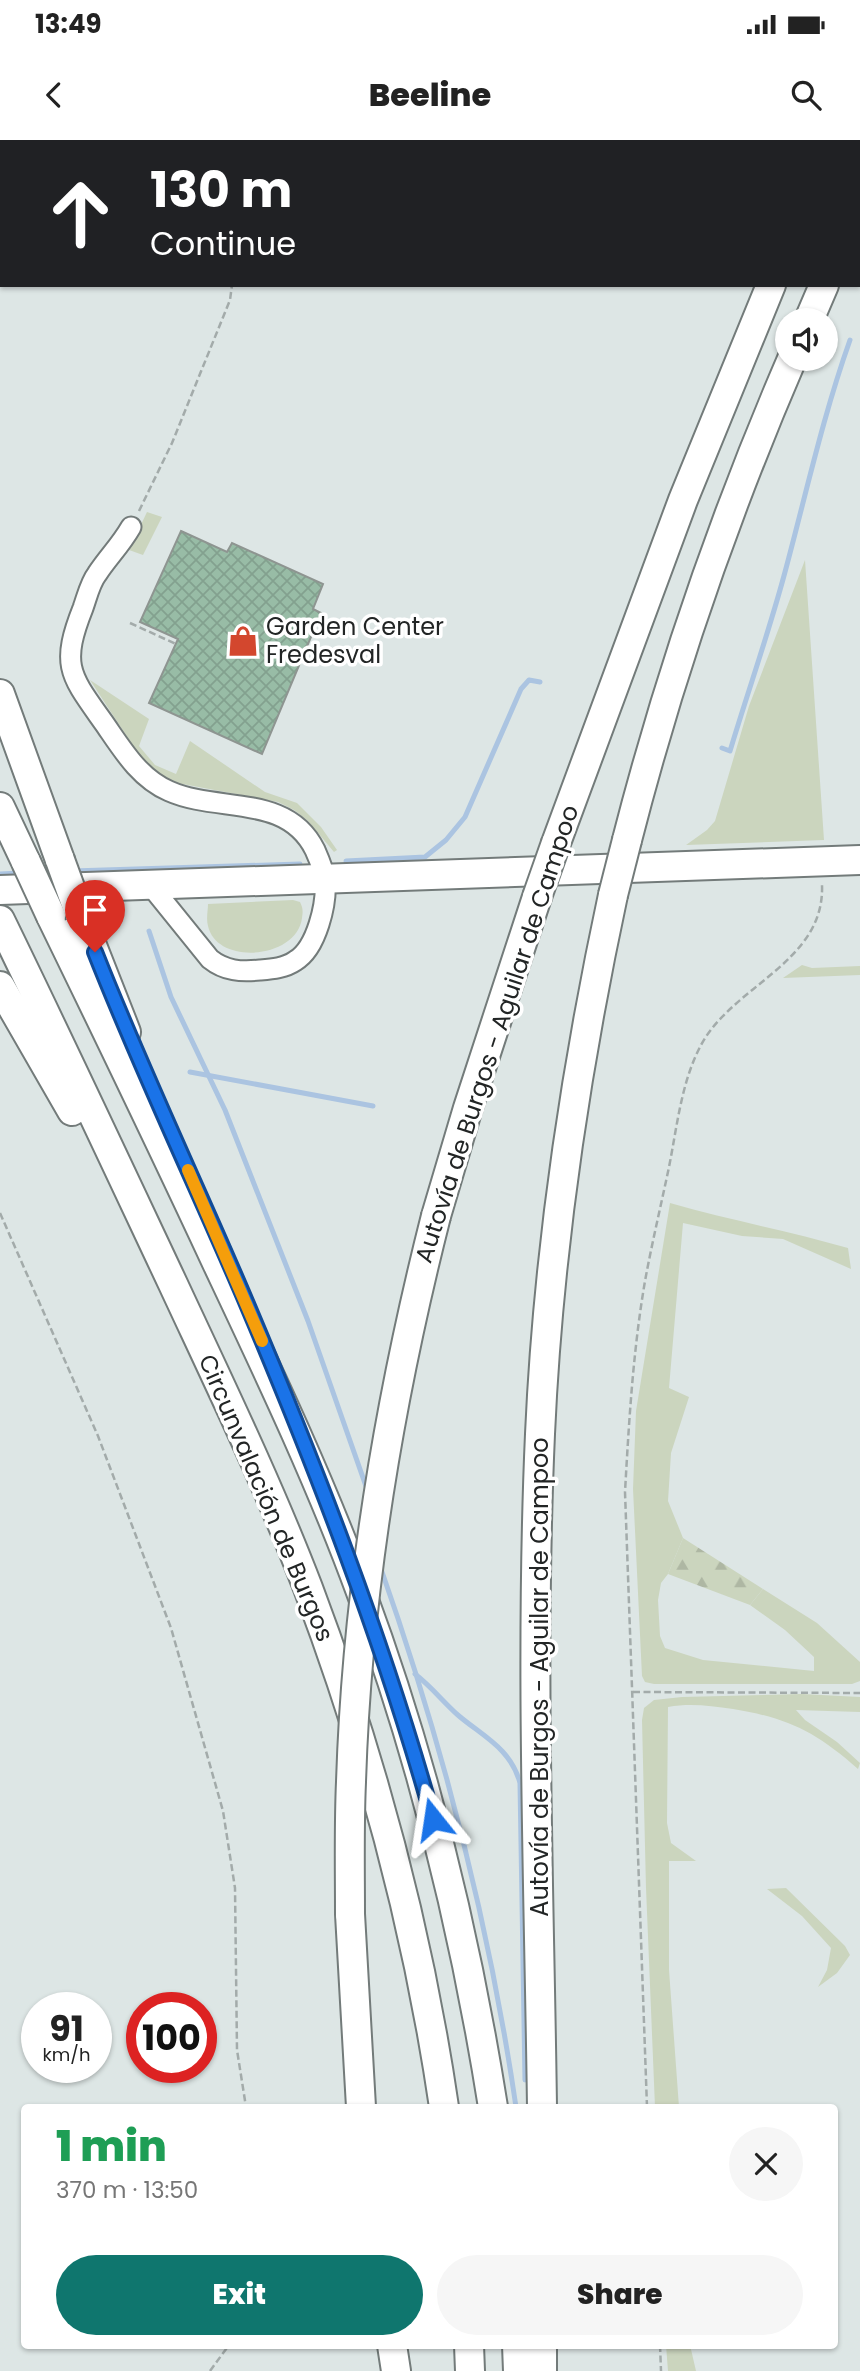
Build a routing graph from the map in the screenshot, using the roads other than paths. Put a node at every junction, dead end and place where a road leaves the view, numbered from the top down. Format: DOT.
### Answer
graph roads {
  1 [pos="823,287"];
  2 [pos="766,297"];
  3 [pos="814,308"];
  4 [pos="787,371"];
  5 [pos="131,527"];
  6 [pos="0,694"];
  7 [pos="0,807"];
  8 [pos="860,860"];
  9 [pos="325,879"];
  10 [pos="151,886"];
  11 [pos="0,890"];
  12 [pos="0,920"];
  13 [pos="0,986"];
  14 [pos="327,1505"];
  15 [pos="307,1586"];
  16 [pos="361,2104"];
  17 [pos="443,2104"];
  18 [pos="492,2104"];
  19 [pos="542,2104"];
  20 [pos="393,2349"];
  21 [pos="469,2349"];
  22 [pos="517,2349"];
  23 [pos="542,2349"];
  24 [pos="396,2371"];
  25 [pos="470,2371"];
  26 [pos="519,2371"];
  27 [pos="542,2371"];
  1 -- 3 [label="highway"];
  2 -- 16 [label="highway, Autovía de Burgos - Aguilar de Campoo, bridge"];
  4 -- 19 [label="highway, Autovía de Burgos - Aguilar de Campoo, bridge"];
  5 -- 9 [label="lane"];
  6 -- 14 [label="highway, bridge"];
  7 -- 14 [label="highway, Circunvalación de Burgos, bridge"];
  8 -- 9 [label="highway"];
  9 -- 10 [label="highway"];
  9 -- 10 [label="lane"];
  10 -- 11 [label="highway"];
  12 -- 15 [label="highway, Circunvalación de Burgos"];
  13 -- 15 [label="highway"];
  14 -- 18 [label="highway, Circunvalación de Burgos"];
  15 -- 17 [label="highway, Circunvalación de Burgos"];
  20 -- 24 [label="highway"];
  21 -- 25 [label="highway"];
  22 -- 26 [label="highway"];
  23 -- 27 [label="highway"];
}
